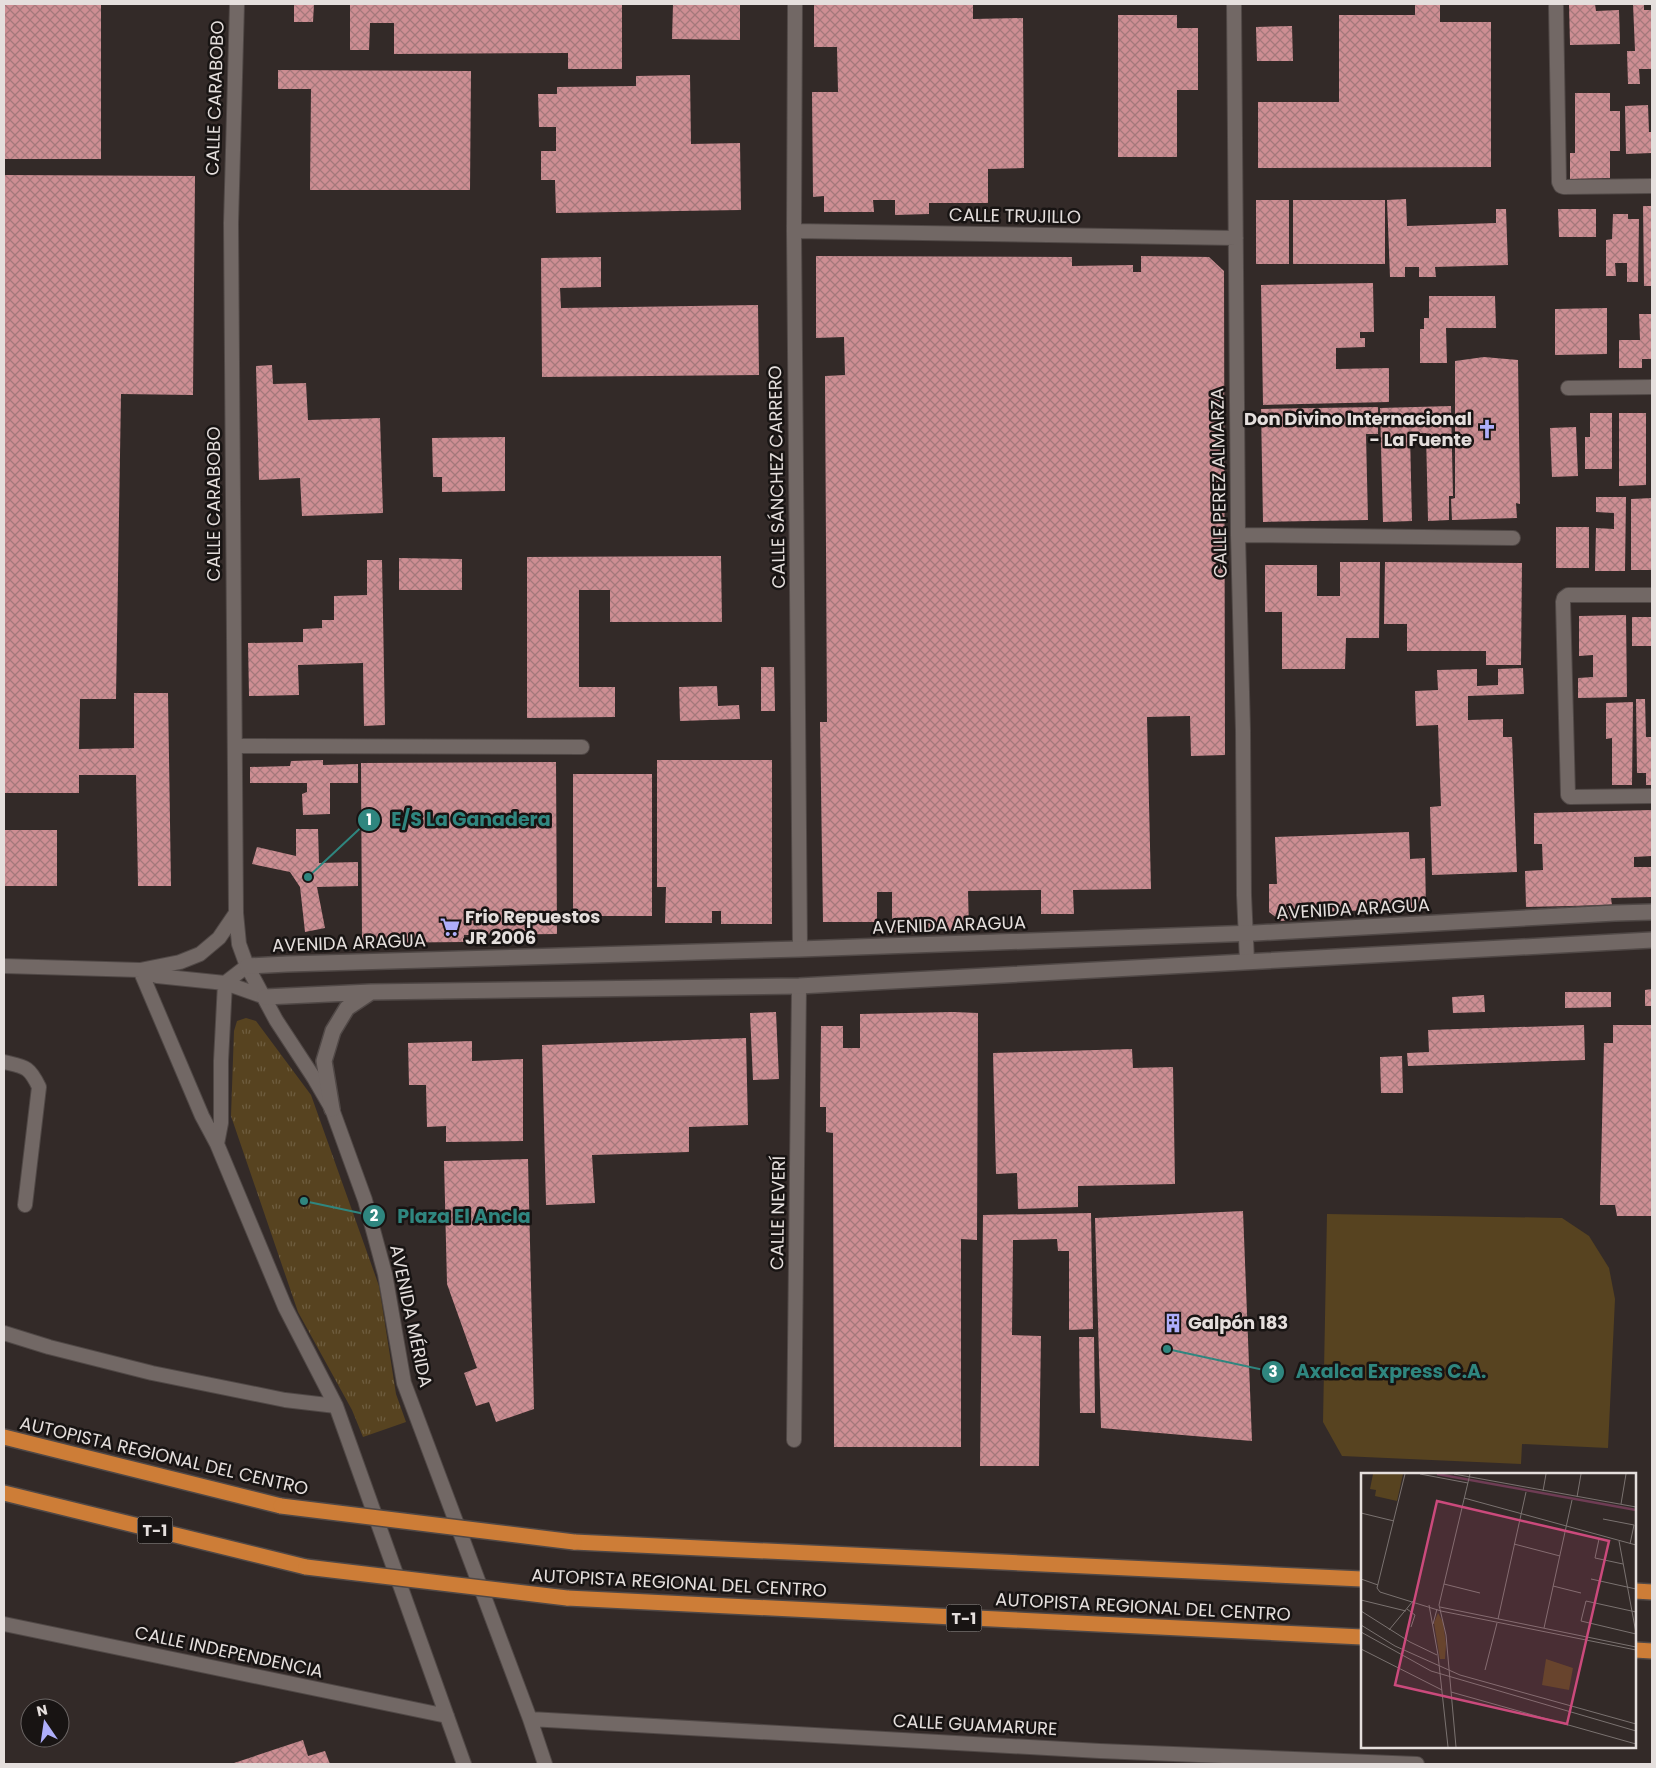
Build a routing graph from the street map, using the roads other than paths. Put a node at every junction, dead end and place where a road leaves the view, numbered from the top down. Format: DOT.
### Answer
graph roads {
  1 [pos="237,4"];
  2 [pos="795,4"];
  3 [pos="1234,4"];
  4 [pos="1556,6"];
  5 [pos="1652,186"];
  6 [pos="794,231"];
  7 [pos="1236,238"];
  8 [pos="1652,386"];
  9 [pos="1568,388"];
  10 [pos="1238,535"];
  11 [pos="1513,538"];
  12 [pos="1652,594"];
  13 [pos="235,746"];
  14 [pos="582,747"];
  15 [pos="1652,796"];
  16 [pos="1652,912"];
  17 [pos="236,914"];
  18 [pos="1246,934"];
  19 [pos="1652,940"];
  20 [pos="800,949"];
  21 [pos="1247,962"];
  22 [pos="4,966"];
  23 [pos="247,966"];
  24 [pos="140,970"];
  25 [pos="225,983"];
  26 [pos="799,986"];
  27 [pos="371,992"];
  28 [pos="265,997"];
  29 [pos="4,1062"];
  30 [pos="332,1109"];
  31 [pos="217,1144"];
  32 [pos="25,1205"];
  33 [pos="4,1333"];
  34 [pos="336,1406"];
  35 [pos="4,1437"];
  36 [pos="794,1440"];
  37 [pos="4,1494"];
  38 [pos="1361,1579"];
  39 [pos="1636,1591"];
  40 [pos="1652,1592"];
  41 [pos="4,1624"];
  42 [pos="1361,1637"];
  43 [pos="1636,1650"];
  44 [pos="1652,1651"];
  45 [pos="447,1716"];
  46 [pos="530,1720"];
  47 [pos="464,1764"];
  48 [pos="545,1764"];
  49 [pos="1418,1764"];
  1 -- 13 [label="street, CALLE CARABOBO"];
  2 -- 6 [label="street, CALLE SÁNCHEZ CARRERO"];
  3 -- 7 [label="street, CALLE PEREZ ALMARZA"];
  4 -- 5 [label="street"];
  6 -- 7 [label="street, CALLE TRUJILLO"];
  6 -- 20 [label="street, CALLE SÁNCHEZ CARRERO"];
  7 -- 10 [label="street, CALLE PEREZ ALMARZA"];
  8 -- 9 [label="street"];
  10 -- 11 [label="street"];
  10 -- 18 [label="street, CALLE PEREZ ALMARZA"];
  12 -- 15 [label="street"];
  13 -- 14 [label="street"];
  13 -- 17 [label="street, CALLE CARABOBO"];
  16 -- 18 [label="street, AVENIDA ARAGUA"];
  17 -- 23 [label="street, CALLE CARABOBO"];
  17 -- 24 [label="street"];
  18 -- 20 [label="street, AVENIDA ARAGUA"];
  18 -- 21 [label="street, CALLE PEREZ ALMARZA"];
  19 -- 21 [label="street"];
  20 -- 23 [label="street, AVENIDA ARAGUA"];
  21 -- 26 [label="street"];
  22 -- 24 [label="street"];
  23 -- 25 [label="street"];
  23 -- 28 [label="street, CALLE CARABOBO"];
  24 -- 25 [label="street"];
  24 -- 31 [label="street"];
  25 -- 28 [label="street"];
  25 -- 31 [label="street"];
  26 -- 27 [label="street"];
  26 -- 36 [label="street, CALLE NEVERÍ"];
  27 -- 28 [label="street"];
  27 -- 30 [label="street"];
  28 -- 30 [label="street, AVENIDA MÉRIDA"];
  29 -- 32 [label="street"];
  30 -- 46 [label="street, AVENIDA MÉRIDA"];
  31 -- 34 [label="street"];
  33 -- 34 [label="street"];
  34 -- 45 [label="street"];
  35 -- 38 [label="highway, AUTOPISTA REGIONAL DEL CENTRO, bridge"];
  37 -- 42 [label="highway, AUTOPISTA REGIONAL DEL CENTRO / T-1, bridge"];
  39 -- 40 [label="highway"];
  41 -- 45 [label="street, CALLE INDEPENDENCIA"];
  43 -- 44 [label="highway"];
  45 -- 47 [label="street"];
  46 -- 48 [label="street, AVENIDA MÉRIDA"];
  46 -- 49 [label="street, CALLE GUAMARURE"];
}
